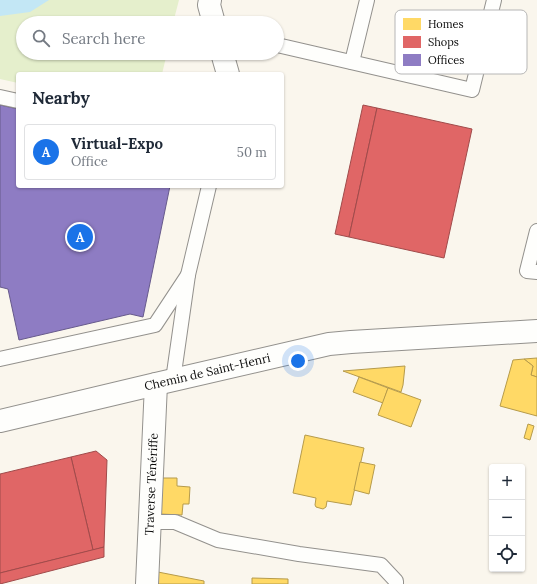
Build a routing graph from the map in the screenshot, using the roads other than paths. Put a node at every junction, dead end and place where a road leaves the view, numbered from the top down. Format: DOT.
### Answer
graph roads {
  1 [pos="210,0"];
  2 [pos="367,0"];
  3 [pos="494,0"];
  4 [pos="492,10"];
  5 [pos="212,16"];
  6 [pos="284,47"];
  7 [pos="224,60"];
  8 [pos="352,62"];
  9 [pos="227,72"];
  10 [pos="395,72"];
  11 [pos="403,74"];
  12 [pos="476,74"];
  13 [pos="0,97"];
  14 [pos="16,101"];
  15 [pos="209,188"];
  16 [pos="537,231"];
  17 [pos="537,272"];
  18 [pos="188,275"];
  19 [pos="537,331"];
  20 [pos="0,359"];
  21 [pos="165,382"];
  22 [pos="0,421"];
  23 [pos="150,522"];
  24 [pos="147,584"];
  25 [pos="396,584"];
  1 -- 5 [label="street"];
  2 -- 8 [label="lane"];
  3 -- 4 [label="lane"];
  6 -- 8 [label="lane"];
  7 -- 9 [label="street"];
  8 -- 10 [label="lane"];
  11 -- 12 [label="lane"];
  13 -- 14 [label="lane"];
  15 -- 18 [label="lane"];
  16 -- 17 [label="lane"];
  18 -- 20 [label="lane"];
  18 -- 21 [label="lane"];
  19 -- 21 [label="street, Chemin de Saint-Henri"];
  21 -- 22 [label="street, Chemin de Saint-Henri"];
  21 -- 23 [label="street, Traverse Ténériffe"];
  23 -- 24 [label="street, Traverse Ténériffe"];
  23 -- 25 [label="lane"];
}
